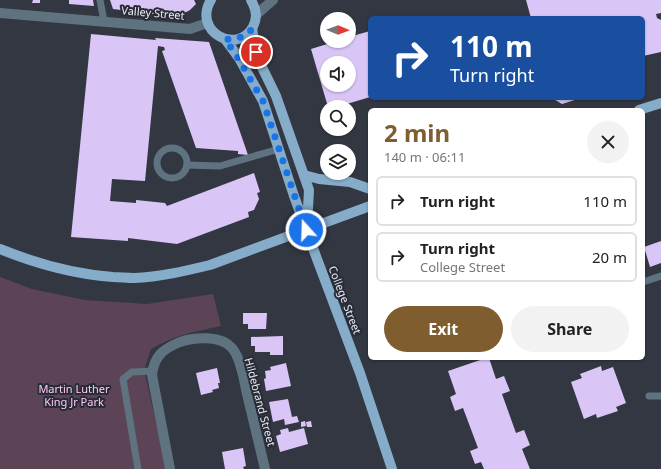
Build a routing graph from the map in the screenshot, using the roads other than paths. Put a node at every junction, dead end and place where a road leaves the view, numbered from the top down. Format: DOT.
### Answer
graph roads {
  1 [pos="100,0"];
  2 [pos="210,0"];
  3 [pos="251,0"];
  4 [pos="273,0"];
  5 [pos="0,13"];
  6 [pos="256,15"];
  7 [pos="104,21"];
  8 [pos="207,23"];
  9 [pos="252,29"];
  10 [pos="225,39"];
  11 [pos="661,103"];
  12 [pos="645,108"];
  13 [pos="279,149"];
  14 [pos="187,165"];
  15 [pos="304,175"];
  16 [pos="368,188"];
  17 [pos="368,207"];
  18 [pos="306,230"];
  19 [pos="0,249"];
  20 [pos="661,276"];
  21 [pos="645,281"];
  22 [pos="153,371"];
  23 [pos="649,396"];
  24 [pos="661,396"];
  25 [pos="138,469"];
  26 [pos="170,469"];
  27 [pos="265,469"];
  28 [pos="392,469"];
  1 -- 7 [label="lane"];
  2 -- 8 [label="main road"];
  3 -- 6 [label="main road"];
  4 -- 6 [label="street"];
  5 -- 7 [label="street, Valley Street"];
  6 -- 9 [label="main road"];
  7 -- 8 [label="street, Valley Street"];
  8 -- 10 [label="main road, College Street"];
  9 -- 10 [label="main road"];
  9 -- 15 [label="main road, College Street"];
  10 -- 13 [label="main road, College Street"];
  11 -- 12 [label="main road"];
  13 -- 14 [label="lane"];
  13 -- 18 [label="main road, College Street"];
  14 -- 14 [label="lane"];
  15 -- 16 [label="main road"];
  15 -- 18 [label="main road, College Street"];
  17 -- 18 [label="main road"];
  18 -- 19 [label="main road"];
  18 -- 28 [label="main road, College Street"];
  20 -- 21 [label="lane"];
  22 -- 25 [label="lane"];
  22 -- 26 [label="street"];
  22 -- 27 [label="street, Hildebrand Street"];
  23 -- 24 [label="lane"];
}
